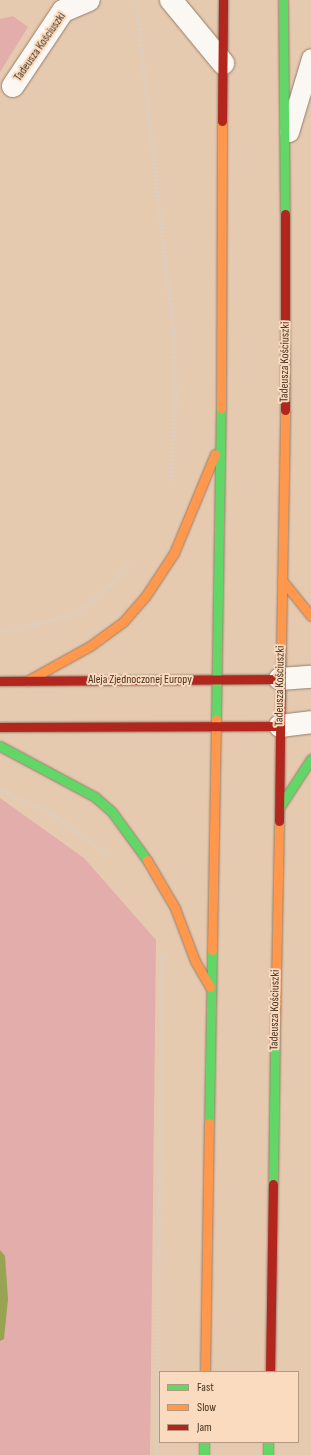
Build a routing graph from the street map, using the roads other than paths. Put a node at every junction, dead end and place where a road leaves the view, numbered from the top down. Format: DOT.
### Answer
graph roads {
  1 [pos="89,0"];
  2 [pos="171,0"];
  3 [pos="223,0"];
  4 [pos="283,0"];
  5 [pos="311,58"];
  6 [pos="223,63"];
  7 [pos="13,86"];
  8 [pos="286,147"];
  9 [pos="220,440"];
  10 [pos="282,580"];
  11 [pos="311,616"];
  12 [pos="311,677"];
  13 [pos="216,679"];
  14 [pos="280,679"];
  15 [pos="0,681"];
  16 [pos="27,681"];
  17 [pos="311,722"];
  18 [pos="214,726"];
  19 [pos="280,726"];
  20 [pos="0,727"];
  21 [pos="0,746"];
  22 [pos="311,759"];
  23 [pos="279,808"];
  24 [pos="210,987"];
  25 [pos="205,1371"];
  26 [pos="270,1371"];
  27 [pos="204,1443"];
  28 [pos="268,1443"];
  29 [pos="204,1455"];
  30 [pos="268,1455"];
  1 -- 7 [label="street, Tadeusza Kościuszki"];
  2 -- 6 [label="street"];
  3 -- 6 [label="main road"];
  4 -- 8 [label="main road, Tadeusza Kościuszki"];
  5 -- 8 [label="lane"];
  6 -- 9 [label="main road"];
  8 -- 10 [label="main road, Tadeusza Kościuszki"];
  9 -- 13 [label="main road"];
  9 -- 16 [label="main road"];
  10 -- 11 [label="main road"];
  10 -- 14 [label="main road, Tadeusza Kościuszki"];
  12 -- 14 [label="street"];
  13 -- 14 [label="main road, Aleja Zjednoczonej Europy"];
  13 -- 16 [label="main road, Aleja Zjednoczonej Europy"];
  13 -- 18 [label="main road"];
  14 -- 19 [label="main road, Tadeusza Kościuszki"];
  15 -- 16 [label="main road, Aleja Zjednoczonej Europy"];
  17 -- 19 [label="street"];
  18 -- 19 [label="main road"];
  18 -- 20 [label="main road"];
  18 -- 24 [label="main road"];
  19 -- 23 [label="main road, Tadeusza Kościuszki"];
  21 -- 24 [label="main road"];
  22 -- 23 [label="main road"];
  23 -- 26 [label="main road, Tadeusza Kościuszki"];
  24 -- 25 [label="main road"];
  27 -- 29 [label="main road"];
  28 -- 30 [label="main road"];
}
